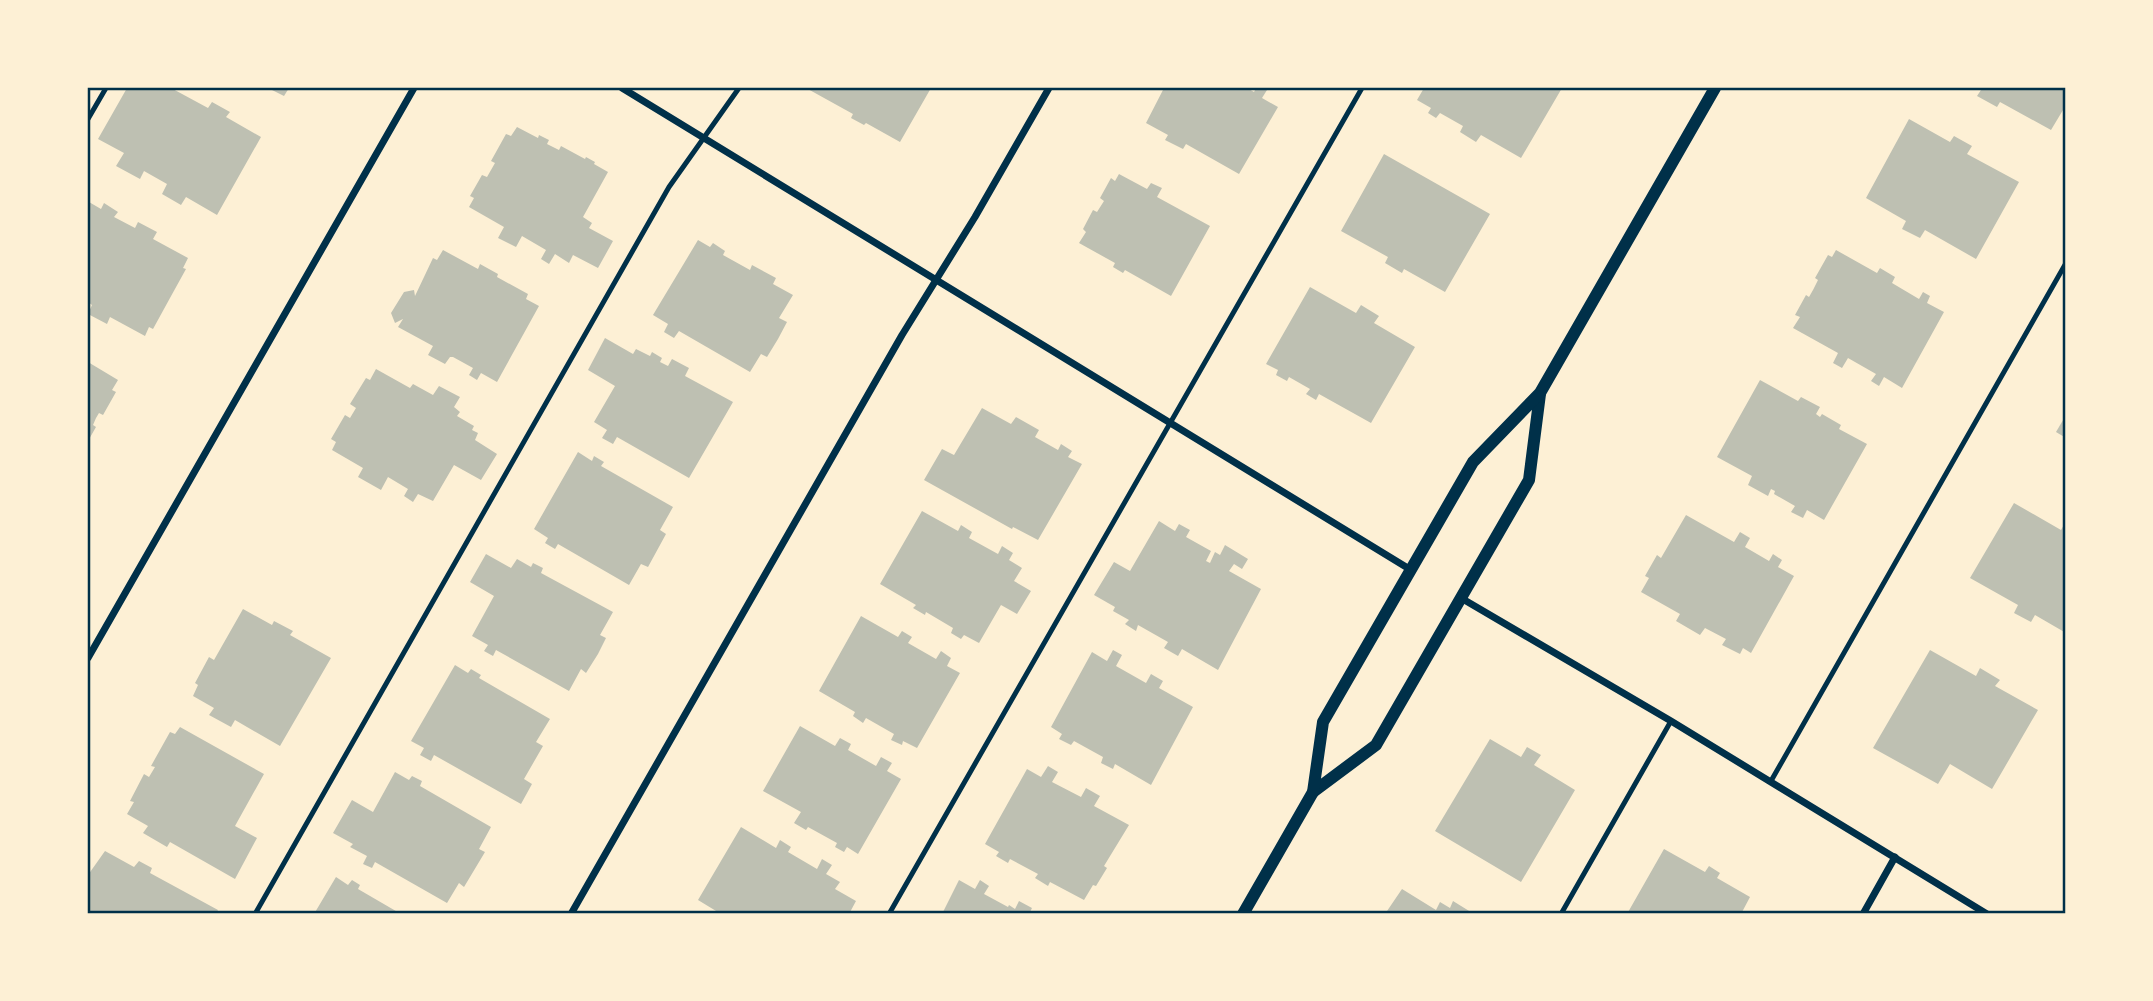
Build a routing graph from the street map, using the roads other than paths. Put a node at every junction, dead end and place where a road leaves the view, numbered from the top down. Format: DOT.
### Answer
graph roads {
  1 [pos="106,88"];
  2 [pos="414,88"];
  3 [pos="622,88"];
  4 [pos="738,88"];
  5 [pos="1049,88"];
  6 [pos="1362,88"];
  7 [pos="1715,88"];
  8 [pos="88,119"];
  9 [pos="704,137"];
  10 [pos="2066,263"];
  11 [pos="937,279"];
  12 [pos="1540,393"];
  13 [pos="1171,422"];
  14 [pos="1411,570"];
  15 [pos="1461,598"];
  16 [pos="88,658"];
  17 [pos="1671,721"];
  18 [pos="1771,781"];
  19 [pos="1313,792"];
  20 [pos="1895,857"];
  21 [pos="255,914"];
  22 [pos="571,914"];
  23 [pos="889,914"];
  24 [pos="1243,914"];
  25 [pos="1561,914"];
  26 [pos="1863,914"];
  27 [pos="1987,914"];
  1 -- 8 [label="lane"];
  2 -- 16 [label="street"];
  3 -- 9 [label="street"];
  4 -- 9 [label="lane"];
  5 -- 11 [label="street"];
  6 -- 13 [label="lane"];
  7 -- 12 [label="street"];
  9 -- 11 [label="street"];
  9 -- 21 [label="lane"];
  10 -- 18 [label="lane"];
  11 -- 13 [label="street"];
  11 -- 22 [label="street"];
  12 -- 14 [label="street"];
  12 -- 15 [label="street"];
  13 -- 14 [label="street"];
  13 -- 23 [label="lane"];
  14 -- 19 [label="street"];
  15 -- 17 [label="street"];
  15 -- 19 [label="street"];
  17 -- 18 [label="street"];
  17 -- 25 [label="lane"];
  18 -- 20 [label="street"];
  19 -- 24 [label="street"];
  20 -- 26 [label="street"];
  20 -- 27 [label="street"];
}
